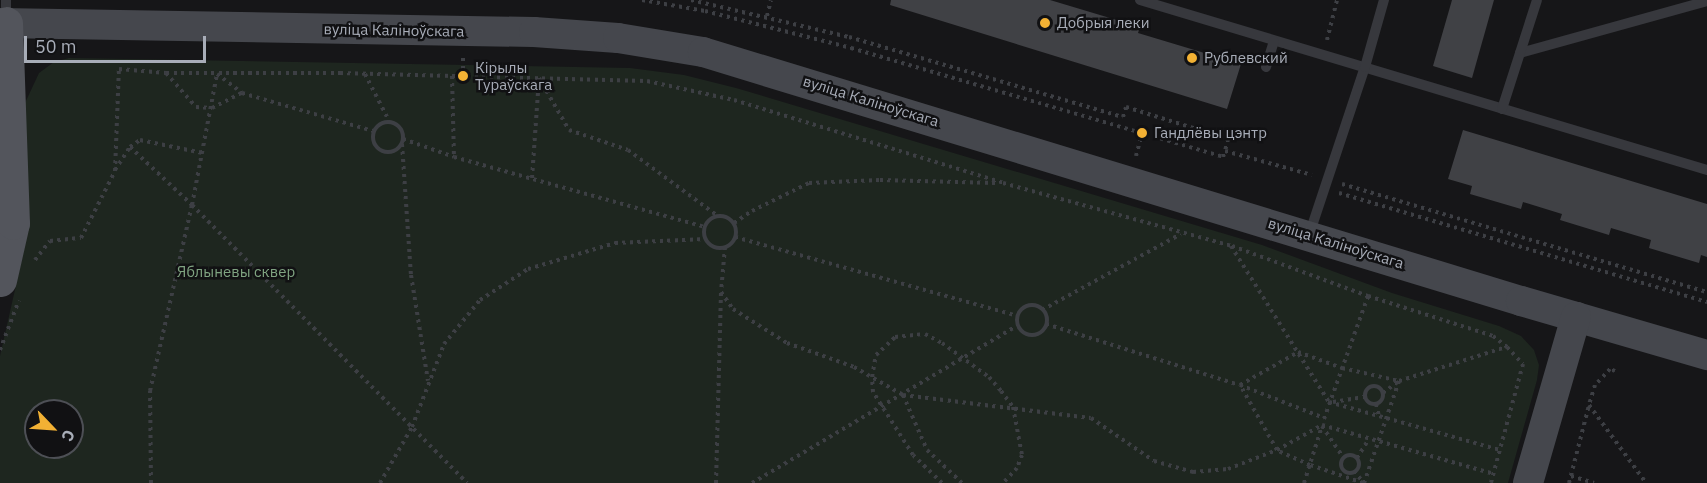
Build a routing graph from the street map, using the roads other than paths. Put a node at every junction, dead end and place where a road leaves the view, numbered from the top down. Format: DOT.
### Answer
graph roads {
  1 [pos="1140,0"];
  2 [pos="1384,0"];
  3 [pos="1537,0"];
  4 [pos="1707,1"];
  5 [pos="2,15"];
  6 [pos="1274,41"];
  7 [pos="1520,53"];
  8 [pos="1365,67"];
  9 [pos="1266,68"];
  10 [pos="1502,109"];
  11 [pos="1707,170"];
  12 [pos="6,196"];
  13 [pos="1309,236"];
  14 [pos="11,286"];
  15 [pos="1576,317"];
  16 [pos="1707,355"];
  17 [pos="1528,483"];
  1 -- 6 [label="lane"];
  2 -- 8 [label="lane"];
  3 -- 7 [label="lane"];
  4 -- 7 [label="lane"];
  5 -- 12 [label="main road"];
  5 -- 13 [label="main road, вуліца Каліноўскага"];
  6 -- 8 [label="lane"];
  6 -- 9 [label="lane"];
  7 -- 10 [label="lane"];
  8 -- 10 [label="lane"];
  8 -- 13 [label="lane"];
  10 -- 11 [label="lane"];
  12 -- 14 [label="main road"];
  13 -- 15 [label="main road, вуліца Каліноўскага"];
  15 -- 16 [label="main road, вуліца Каліноўскага"];
  15 -- 17 [label="main road"];
}
